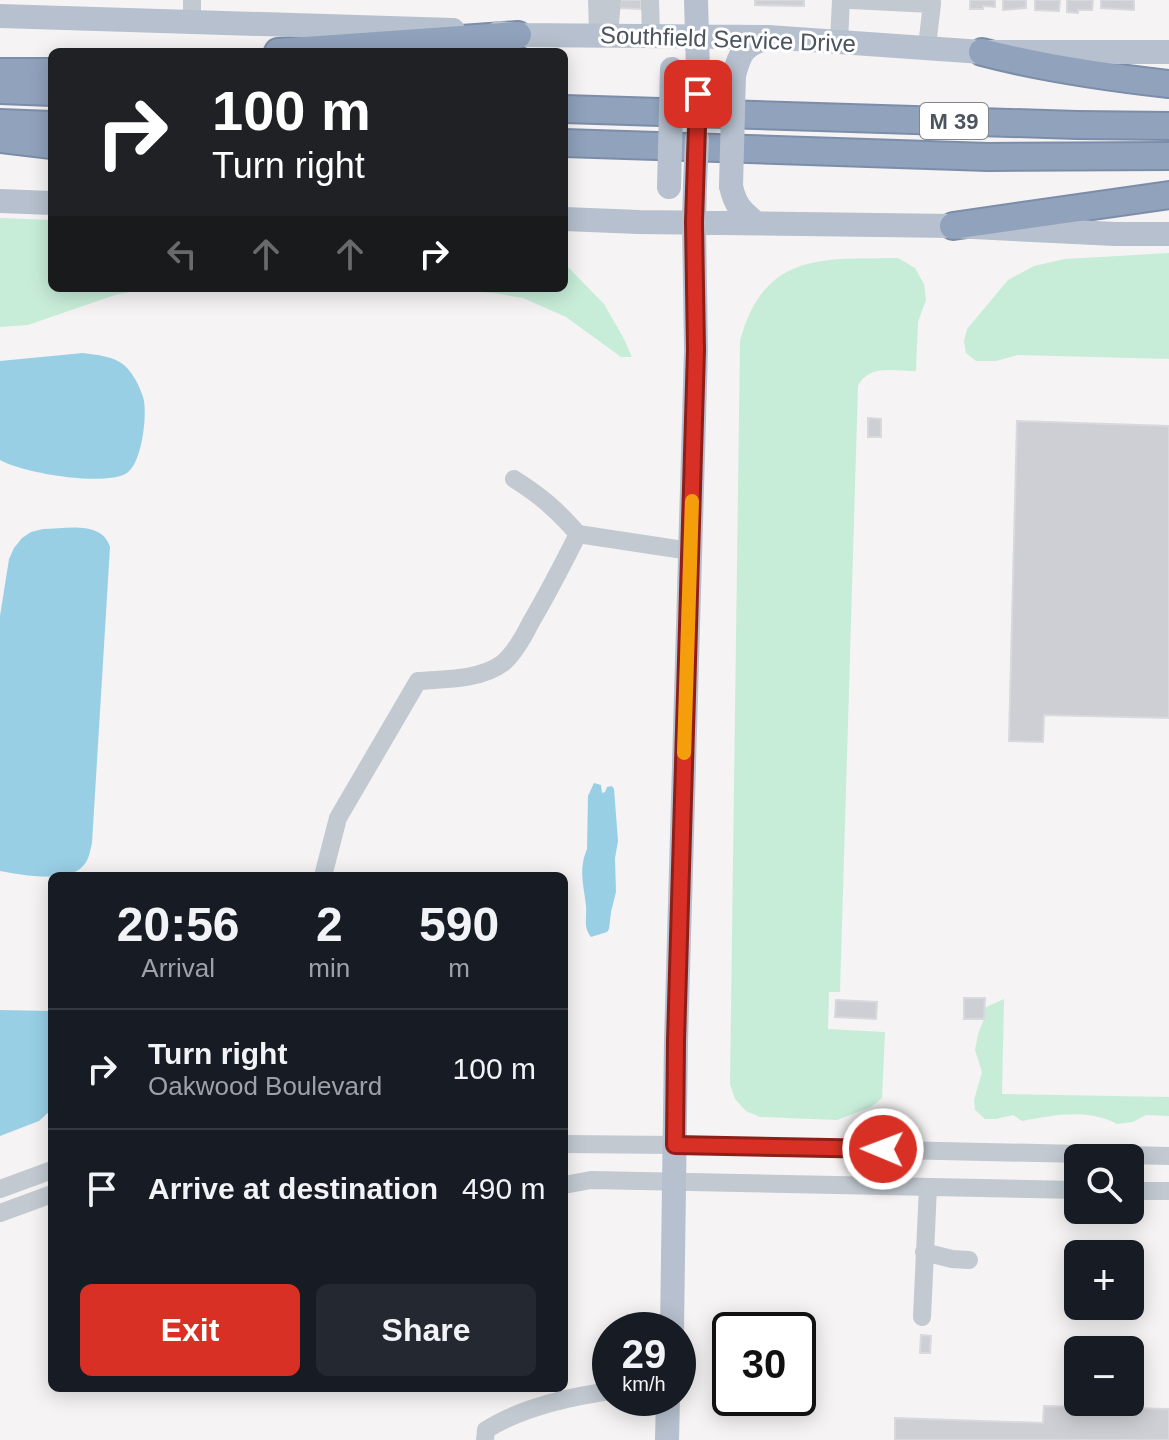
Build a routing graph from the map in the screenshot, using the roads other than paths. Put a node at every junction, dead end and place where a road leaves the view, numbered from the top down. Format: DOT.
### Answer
graph roads {
  1 [pos="597,0"];
  2 [pos="612,0"];
  3 [pos="650,0"];
  4 [pos="696,0"];
  5 [pos="841,0"];
  6 [pos="851,0"];
  7 [pos="932,2"];
  8 [pos="192,10"];
  9 [pos="0,16"];
  10 [pos="518,35"];
  11 [pos="603,35"];
  12 [pos="648,35"];
  13 [pos="697,35"];
  14 [pos="768,37"];
  15 [pos="839,41"];
  16 [pos="927,46"];
  17 [pos="334,48"];
  18 [pos="982,52"];
  19 [pos="1169,52"];
  20 [pos="0,72"];
  21 [pos="48,72"];
  22 [pos="1169,84"];
  23 [pos="0,90"];
  24 [pos="48,92"];
  25 [pos="568,109"];
  26 [pos="0,123"];
  27 [pos="48,125"];
  28 [pos="1169,126"];
  29 [pos="0,139"];
  30 [pos="568,143"];
  31 [pos="48,145"];
  32 [pos="1169,156"];
  33 [pos="1169,195"];
  34 [pos="0,201"];
  35 [pos="48,203"];
  36 [pos="568,219"];
  37 [pos="639,222"];
  38 [pos="694,222"];
  39 [pos="756,223"];
  40 [pos="953,226"];
  41 [pos="1169,234"];
  42 [pos="514,479"];
  43 [pos="578,534"];
  44 [pos="690,551"];
  45 [pos="324,872"];
  46 [pos="568,1144"];
  47 [pos="675,1145"];
  48 [pos="1169,1156"];
  49 [pos="48,1171"];
  50 [pos="915,1172"];
  51 [pos="673,1181"];
  52 [pos="568,1184"];
  53 [pos="1064,1188"];
  54 [pos="0,1189"];
  55 [pos="1144,1191"];
  56 [pos="1169,1191"];
  57 [pos="48,1195"];
  58 [pos="0,1213"];
  59 [pos="924,1252"];
  60 [pos="969,1260"];
  61 [pos="672,1312"];
  62 [pos="922,1317"];
  63 [pos="592,1394"];
  64 [pos="668,1416"];
  65 [pos="485,1440"];
  66 [pos="667,1440"];
  1 -- 11 [label="street"];
  2 -- 11 [label="street"];
  3 -- 12 [label="street"];
  4 -- 13 [label="main road"];
  5 -- 15 [label="street"];
  6 -- 7 [label="street"];
  7 -- 16 [label="street"];
  8 -- 9 [label="main road, Southfield Service Drive"];
  8 -- 10 [label="main road, Southfield Service Drive"];
  10 -- 11 [label="main road, Southfield Service Drive"];
  10 -- 17 [label="highway"];
  11 -- 12 [label="main road, Southfield Service Drive"];
  12 -- 13 [label="main road, Southfield Service Drive"];
  12 -- 37 [label="main road, bridge"];
  13 -- 14 [label="main road, Southfield Service Drive"];
  13 -- 38 [label="main road, bridge"];
  14 -- 15 [label="main road, Southfield Service Drive"];
  14 -- 39 [label="main road, bridge"];
  15 -- 16 [label="main road, Southfield Service Drive"];
  16 -- 18 [label="main road, Southfield Service Drive"];
  18 -- 19 [label="main road, Southfield Service Drive"];
  18 -- 22 [label="highway"];
  20 -- 21 [label="highway"];
  23 -- 24 [label="highway"];
  25 -- 28 [label="highway, M 39"];
  26 -- 27 [label="highway"];
  29 -- 31 [label="highway"];
  30 -- 32 [label="highway, M 39"];
  33 -- 40 [label="highway"];
  34 -- 35 [label="main road"];
  36 -- 37 [label="main road"];
  37 -- 38 [label="main road"];
  38 -- 39 [label="main road"];
  38 -- 44 [label="main road"];
  39 -- 40 [label="main road"];
  40 -- 41 [label="main road"];
  42 -- 43 [label="street"];
  43 -- 44 [label="street"];
  43 -- 45 [label="street"];
  44 -- 47 [label="main road"];
  46 -- 47 [label="street"];
  47 -- 50 [label="street"];
  47 -- 51 [label="main road"];
  48 -- 50 [label="street"];
  49 -- 54 [label="street"];
  50 -- 51 [label="street"];
  50 -- 53 [label="street"];
  50 -- 59 [label="street"];
  51 -- 52 [label="street"];
  51 -- 61 [label="main road"];
  55 -- 56 [label="street"];
  57 -- 58 [label="street"];
  59 -- 60 [label="street"];
  59 -- 62 [label="street"];
  63 -- 65 [label="street"];
  64 -- 66 [label="main road"];
}
